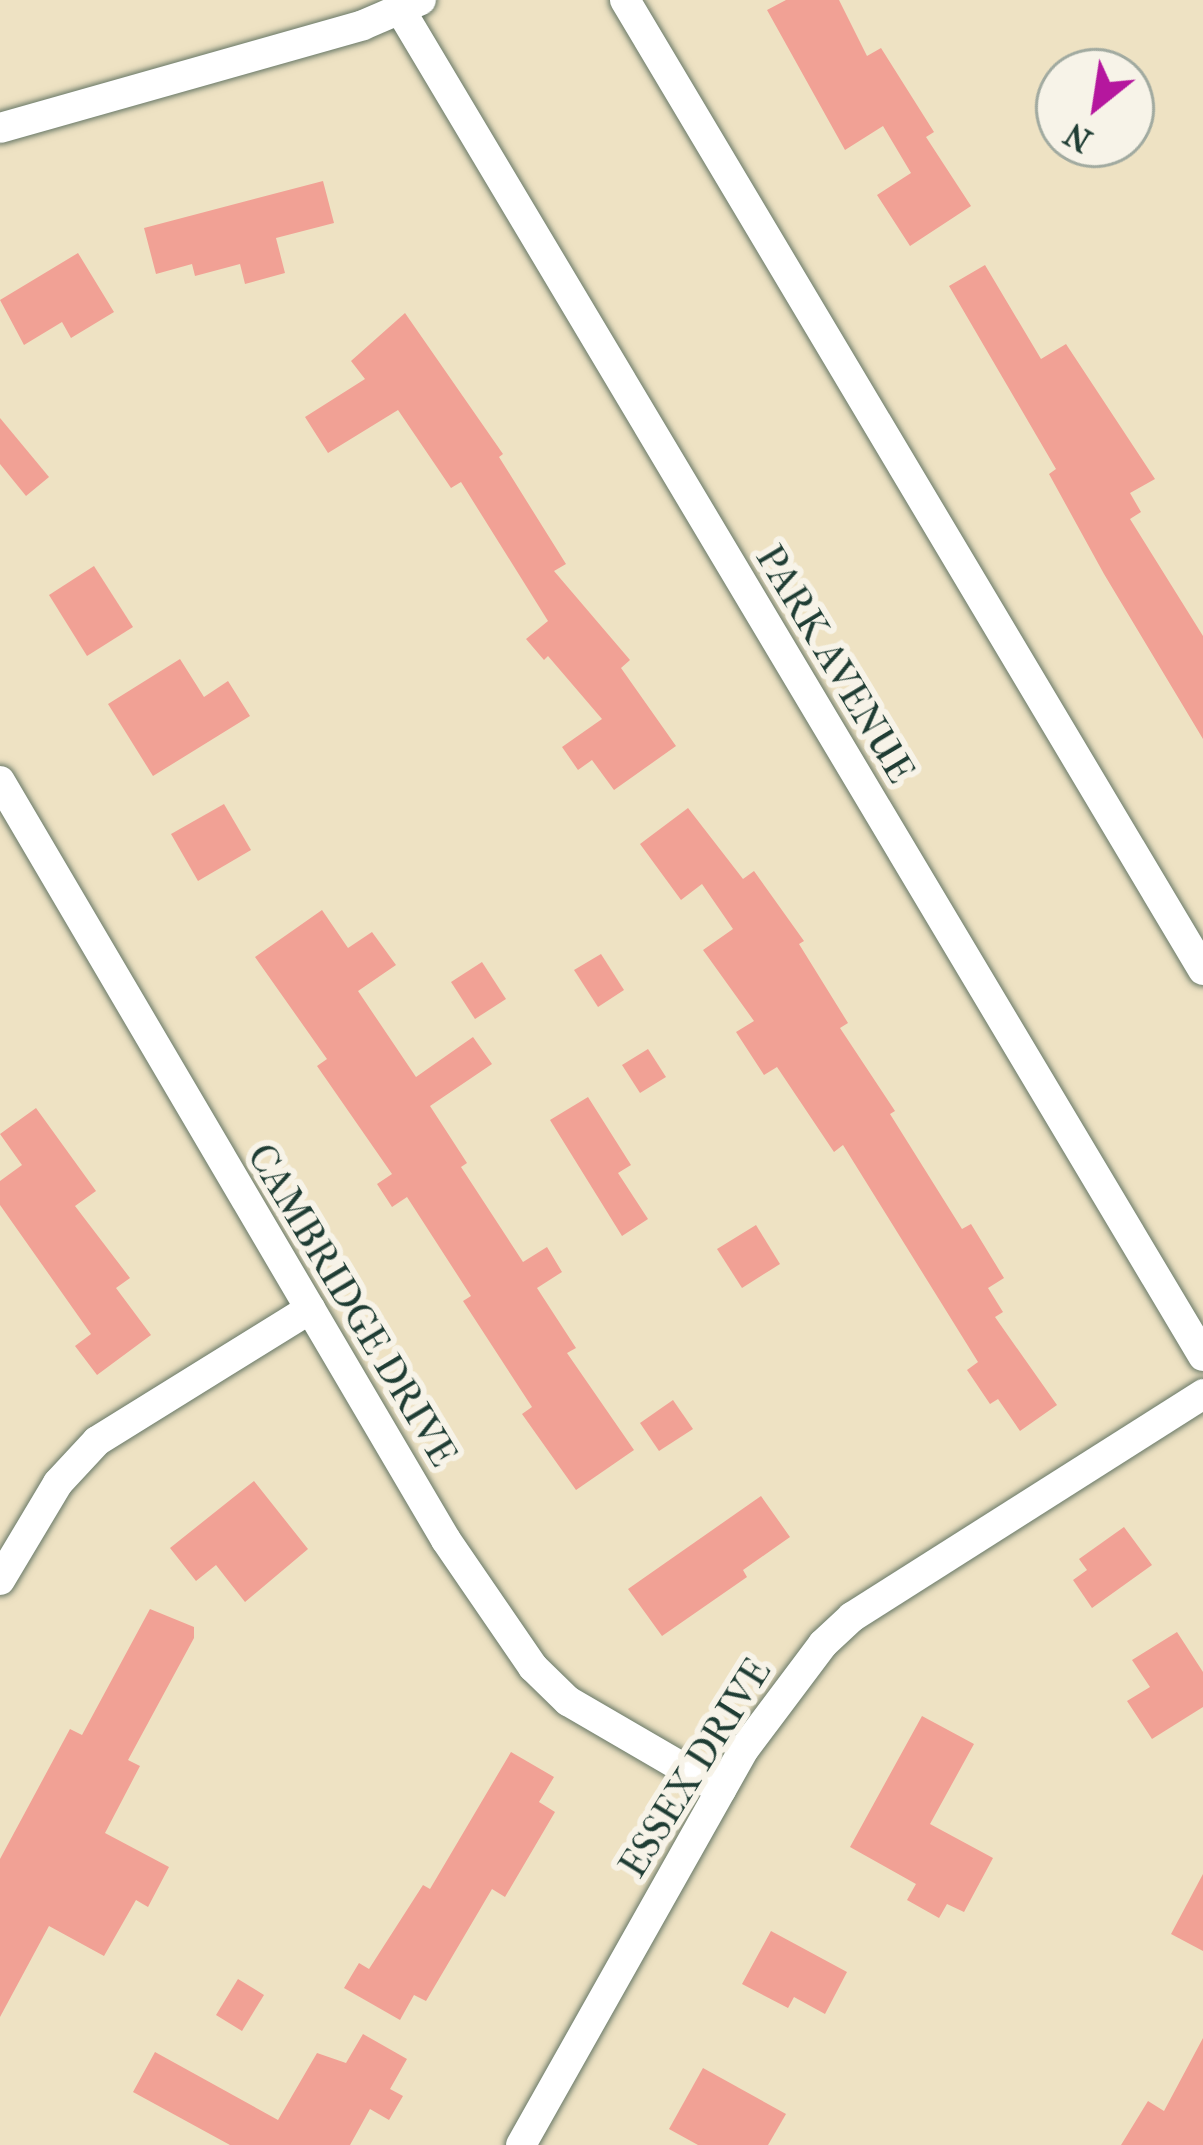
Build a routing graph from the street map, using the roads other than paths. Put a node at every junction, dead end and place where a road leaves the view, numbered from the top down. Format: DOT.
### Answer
graph roads {
  1 [pos="625,0"];
  2 [pos="411,6"];
  3 [pos="0,128"];
  4 [pos="0,782"];
  5 [pos="1203,970"];
  6 [pos="310,1309"];
  7 [pos="1203,1356"];
  8 [pos="1203,1394"];
  9 [pos="0,1580"];
  10 [pos="722,1790"];
  11 [pos="521,2145"];
  1 -- 5 [label="street"];
  2 -- 3 [label="street"];
  2 -- 7 [label="street, PARK AVENUE"];
  4 -- 6 [label="street, CAMBRIDGE DRIVE"];
  6 -- 9 [label="street"];
  6 -- 10 [label="street, CAMBRIDGE DRIVE"];
  8 -- 10 [label="street, ESSEX DRIVE"];
  10 -- 11 [label="street, ESSEX DRIVE"];
}
